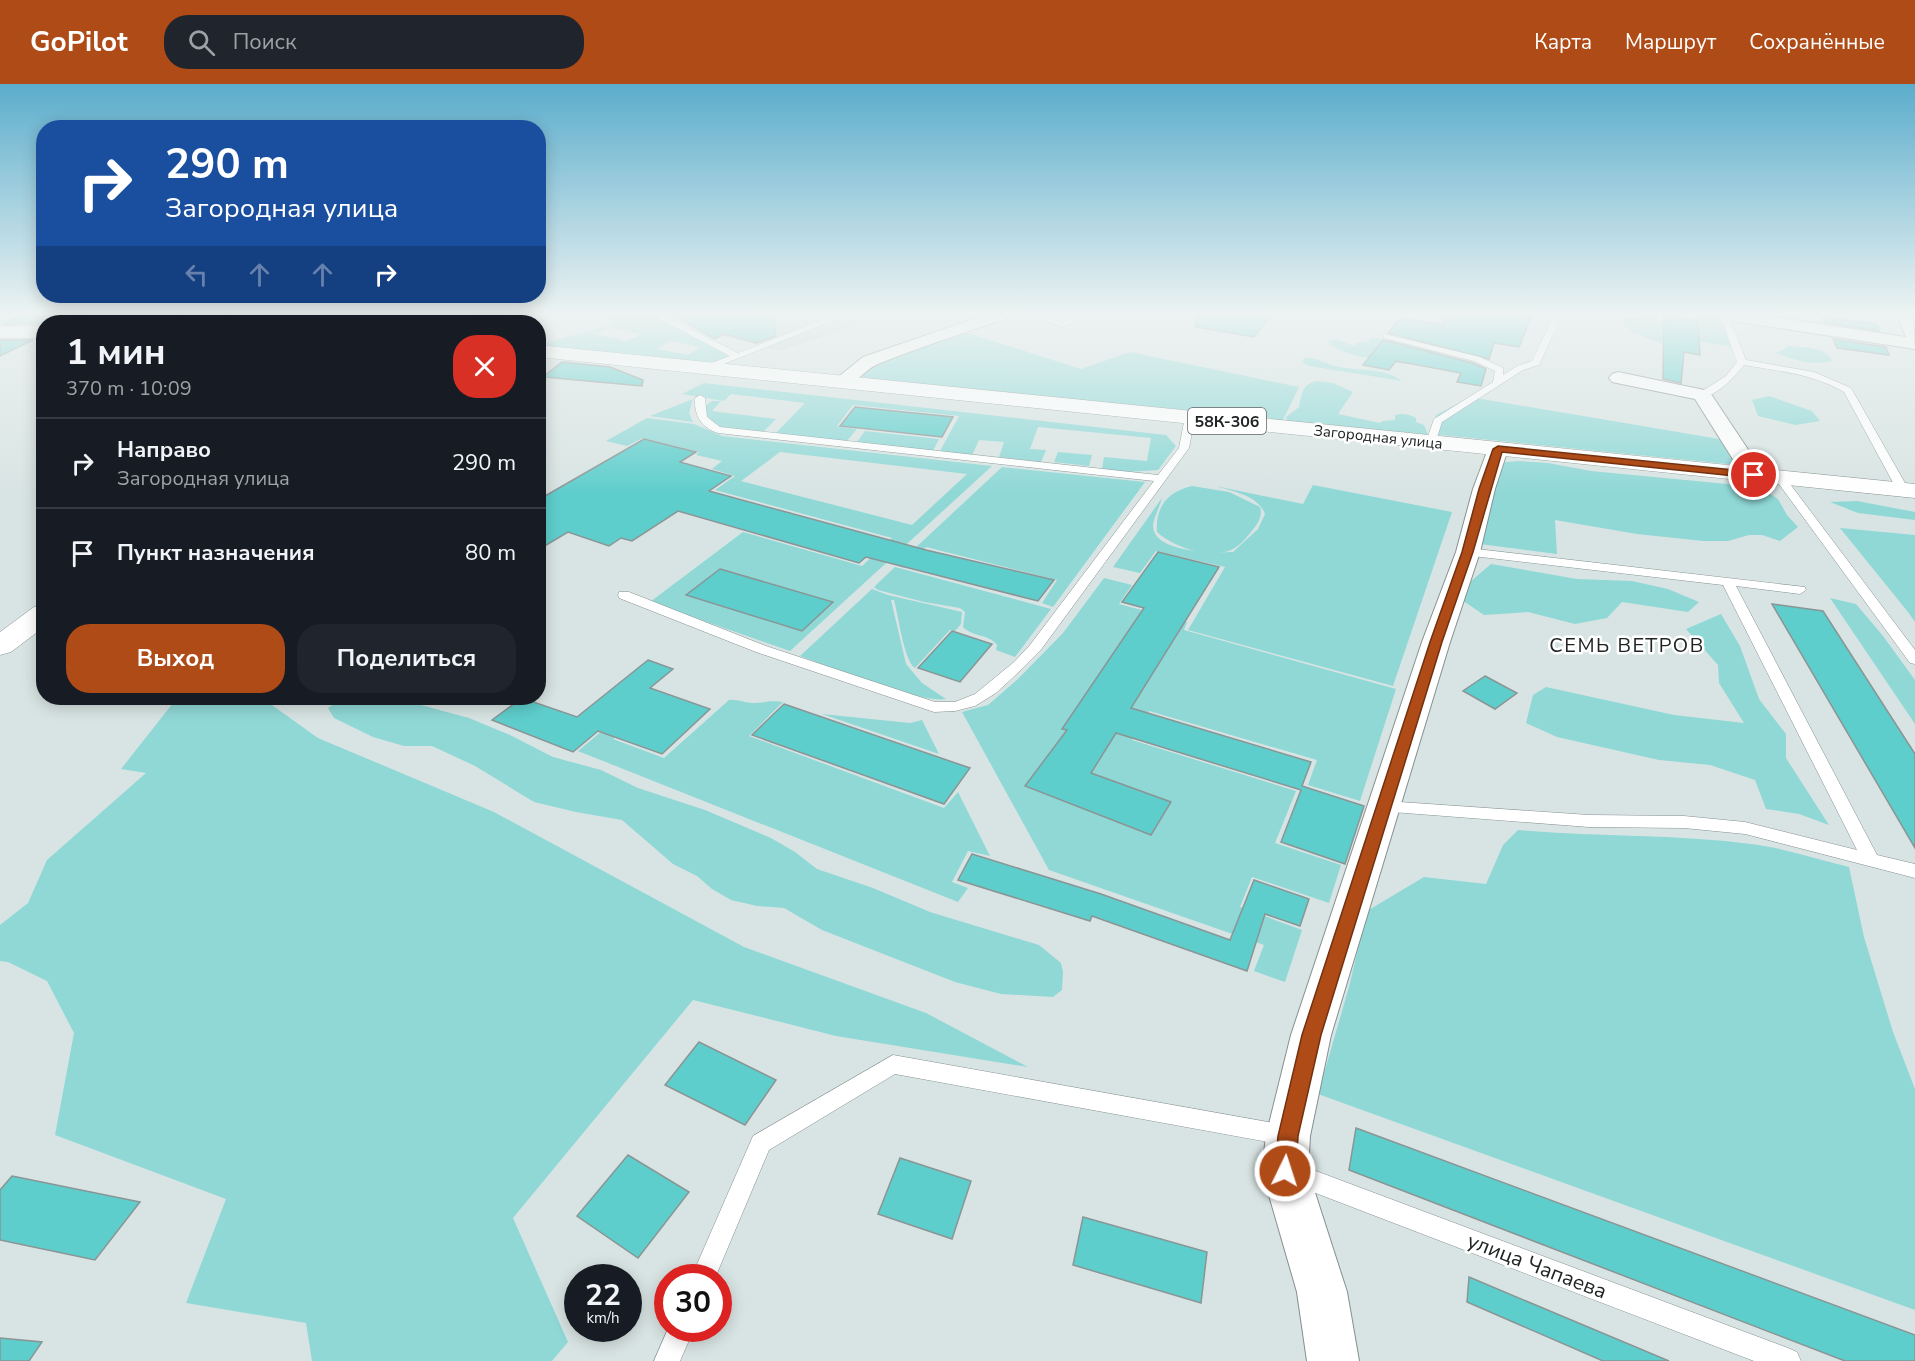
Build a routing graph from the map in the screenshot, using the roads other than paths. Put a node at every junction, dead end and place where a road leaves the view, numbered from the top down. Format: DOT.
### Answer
graph roads {
  1 [pos="770,375"];
  2 [pos="851,375"];
  3 [pos="1499,375"];
  4 [pos="1508,375"];
  5 [pos="1732,375"];
  6 [pos="1802,375"];
  7 [pos="1618,378"];
  8 [pos="1497,381"];
  9 [pos="841,382"];
  10 [pos="1702,395"];
  11 [pos="700,398"];
  12 [pos="1190,417"];
  13 [pos="1431,442"];
  14 [pos="1498,449"];
  15 [pos="1754,475"];
  16 [pos="1780,478"];
  17 [pos="1162,479"];
  18 [pos="1909,491"];
  19 [pos="1468,552"];
  20 [pos="1727,581"];
  21 [pos="1800,590"];
  22 [pos="624,596"];
  23 [pos="36,619"];
  24 [pos="0,646"];
  25 [pos="1915,660"];
  26 [pos="1385,807"];
  27 [pos="1871,860"];
  28 [pos="1915,871"];
  29 [pos="1288,1136"];
  30 [pos="1285,1171"];
  31 [pos="709,1264"];
  32 [pos="676,1342"];
  33 [pos="668,1361"];
  34 [pos="1333,1361"];
  35 [pos="1788,1361"];
  1 -- 9 [label="main road, Загородная улица / 58К-306"];
  2 -- 9 [label="street"];
  3 -- 8 [label="lane"];
  4 -- 8 [label="lane"];
  5 -- 10 [label="lane"];
  6 -- 18 [label="lane"];
  7 -- 10 [label="street"];
  8 -- 13 [label="lane"];
  9 -- 12 [label="main road, Загородная улица / 58К-306"];
  10 -- 15 [label="street"];
  11 -- 17 [label="lane"];
  12 -- 13 [label="main road, Загородная улица / 58К-306"];
  12 -- 17 [label="lane"];
  13 -- 14 [label="main road, Загородная улица / 58К-306"];
  14 -- 15 [label="main road, Загородная улица / 58К-306"];
  14 -- 19 [label="street"];
  15 -- 16 [label="main road, Загородная улица / 58К-306"];
  16 -- 18 [label="main road, Загородная улица / 58К-306"];
  16 -- 25 [label="lane"];
  17 -- 22 [label="lane"];
  19 -- 20 [label="lane"];
  19 -- 26 [label="street"];
  20 -- 21 [label="lane"];
  20 -- 27 [label="lane"];
  23 -- 24 [label="main road"];
  26 -- 27 [label="lane"];
  26 -- 29 [label="street"];
  27 -- 28 [label="lane"];
  29 -- 30 [label="street"];
  29 -- 31 [label="lane"];
  30 -- 34 [label="street"];
  30 -- 35 [label="lane, улица Чапаева"];
  32 -- 33 [label="lane"];
}
